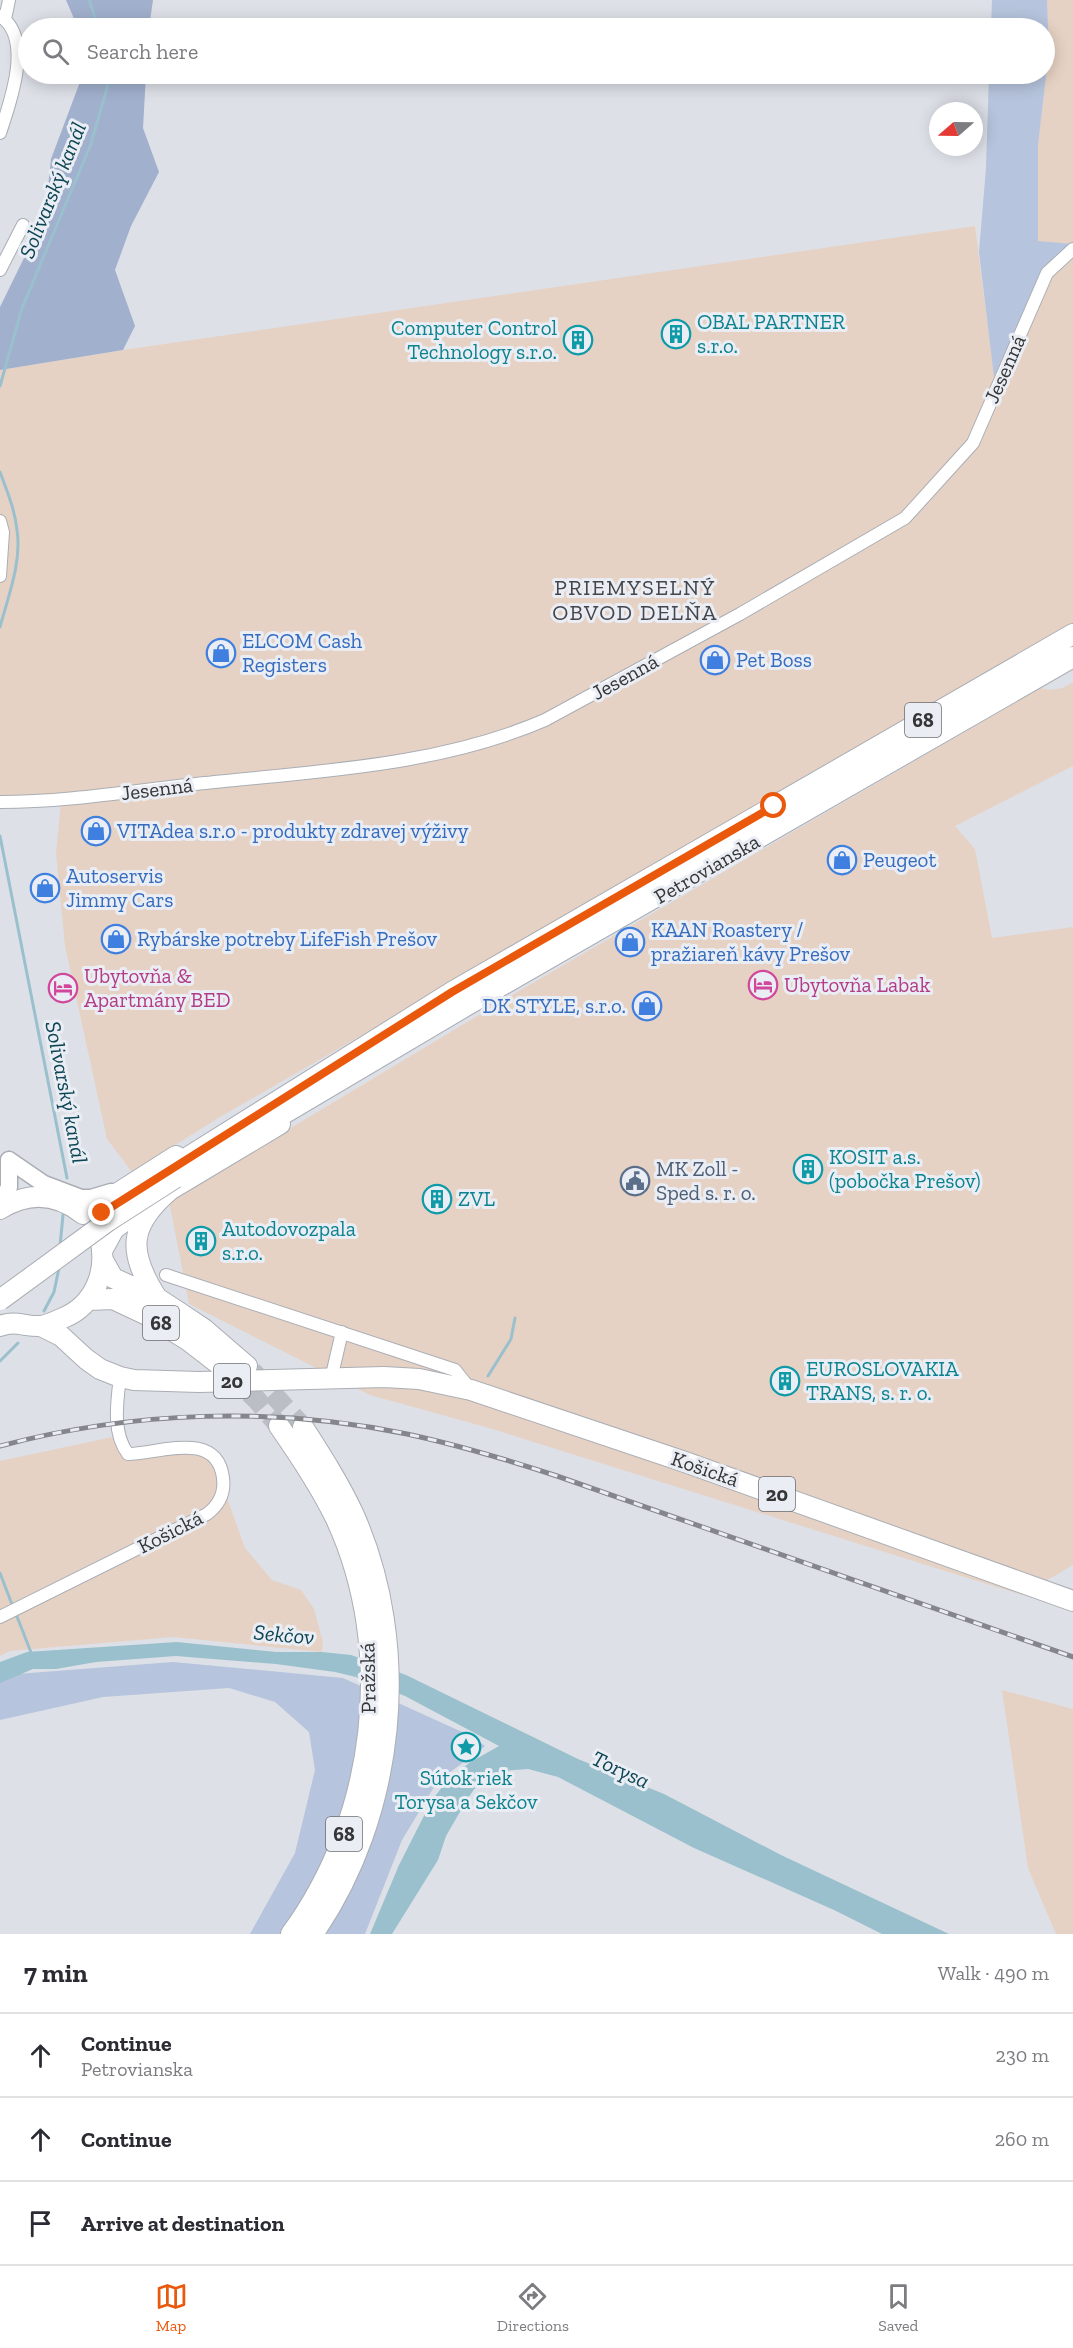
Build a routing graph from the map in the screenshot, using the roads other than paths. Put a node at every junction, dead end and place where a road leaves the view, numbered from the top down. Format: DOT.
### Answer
graph roads {
  1 [pos="9,0"];
  2 [pos="3,18"];
  3 [pos="18,47"];
  4 [pos="18,60"];
  5 [pos="0,133"];
  6 [pos="23,225"];
  7 [pos="1073,249"];
  8 [pos="0,270"];
  9 [pos="1,528"];
  10 [pos="0,576"];
  11 [pos="1073,634"];
  12 [pos="1073,657"];
  13 [pos="1,802"];
  14 [pos="458,1000"];
  15 [pos="4,1154"];
  16 [pos="172,1178"];
  17 [pos="126,1187"];
  18 [pos="51,1196"];
  19 [pos="74,1206"];
  20 [pos="0,1207"];
  21 [pos="103,1255"];
  22 [pos="166,1275"];
  23 [pos="0,1287"];
  24 [pos="157,1298"];
  25 [pos="0,1299"];
  26 [pos="86,1303"];
  27 [pos="0,1311"];
  28 [pos="33,1324"];
  29 [pos="0,1326"];
  30 [pos="342,1332"];
  31 [pos="79,1353"];
  32 [pos="247,1366"];
  33 [pos="224,1368"];
  34 [pos="120,1377"];
  35 [pos="332,1379"];
  36 [pos="471,1390"];
  37 [pos="279,1426"];
  38 [pos="303,1427"];
  39 [pos="1073,1600"];
  40 [pos="4,1615"];
  41 [pos="376,1627"];
  42 [pos="378,1727"];
  43 [pos="291,1934"];
  44 [pos="313,1934"];
  1 -- 2 [label="street"];
  2 -- 3 [label="street"];
  4 -- 5 [label="street"];
  6 -- 8 [label="street"];
  7 -- 13 [label="street, Jesenná"];
  9 -- 10 [label="street"];
  11 -- 14 [label="main road, Petrovianska / 68"];
  12 -- 14 [label="main road, Petrovianska / 68"];
  14 -- 16 [label="main road"];
  14 -- 17 [label="main road, 68"];
  15 -- 17 [label="street"];
  15 -- 18 [label="street"];
  15 -- 20 [label="street"];
  16 -- 21 [label="main road"];
  16 -- 23 [label="main road"];
  16 -- 24 [label="main road, 68"];
  16 -- 25 [label="main road, bridge"];
  17 -- 19 [label="main road, 68"];
  18 -- 19 [label="main road, 68"];
  18 -- 20 [label="main road, 68"];
  19 -- 21 [label="main road, 68"];
  21 -- 24 [label="main road, 68"];
  21 -- 26 [label="main road"];
  22 -- 30 [label="street, Košická"];
  24 -- 32 [label="main road, 68"];
  26 -- 28 [label="main road"];
  26 -- 31 [label="main road"];
  26 -- 33 [label="main road, 68"];
  27 -- 28 [label="main road, Košická"];
  28 -- 29 [label="main road"];
  28 -- 31 [label="main road, Košická / 20"];
  30 -- 35 [label="street"];
  30 -- 36 [label="street, Košická"];
  31 -- 34 [label="main road, Košická / 20"];
  34 -- 35 [label="main road, Košická / 20"];
  34 -- 40 [label="street, Košická"];
  35 -- 36 [label="main road, Košická / 20"];
  36 -- 39 [label="main road, Košická / 20"];
  37 -- 41 [label="main road, Pražská / 68"];
  38 -- 41 [label="main road, Pražská / 68"];
  41 -- 42 [label="main road, Pražská / 68"];
  42 -- 43 [label="main road, Pražská / 68"];
  42 -- 44 [label="main road, Pražská / 68"];
}
